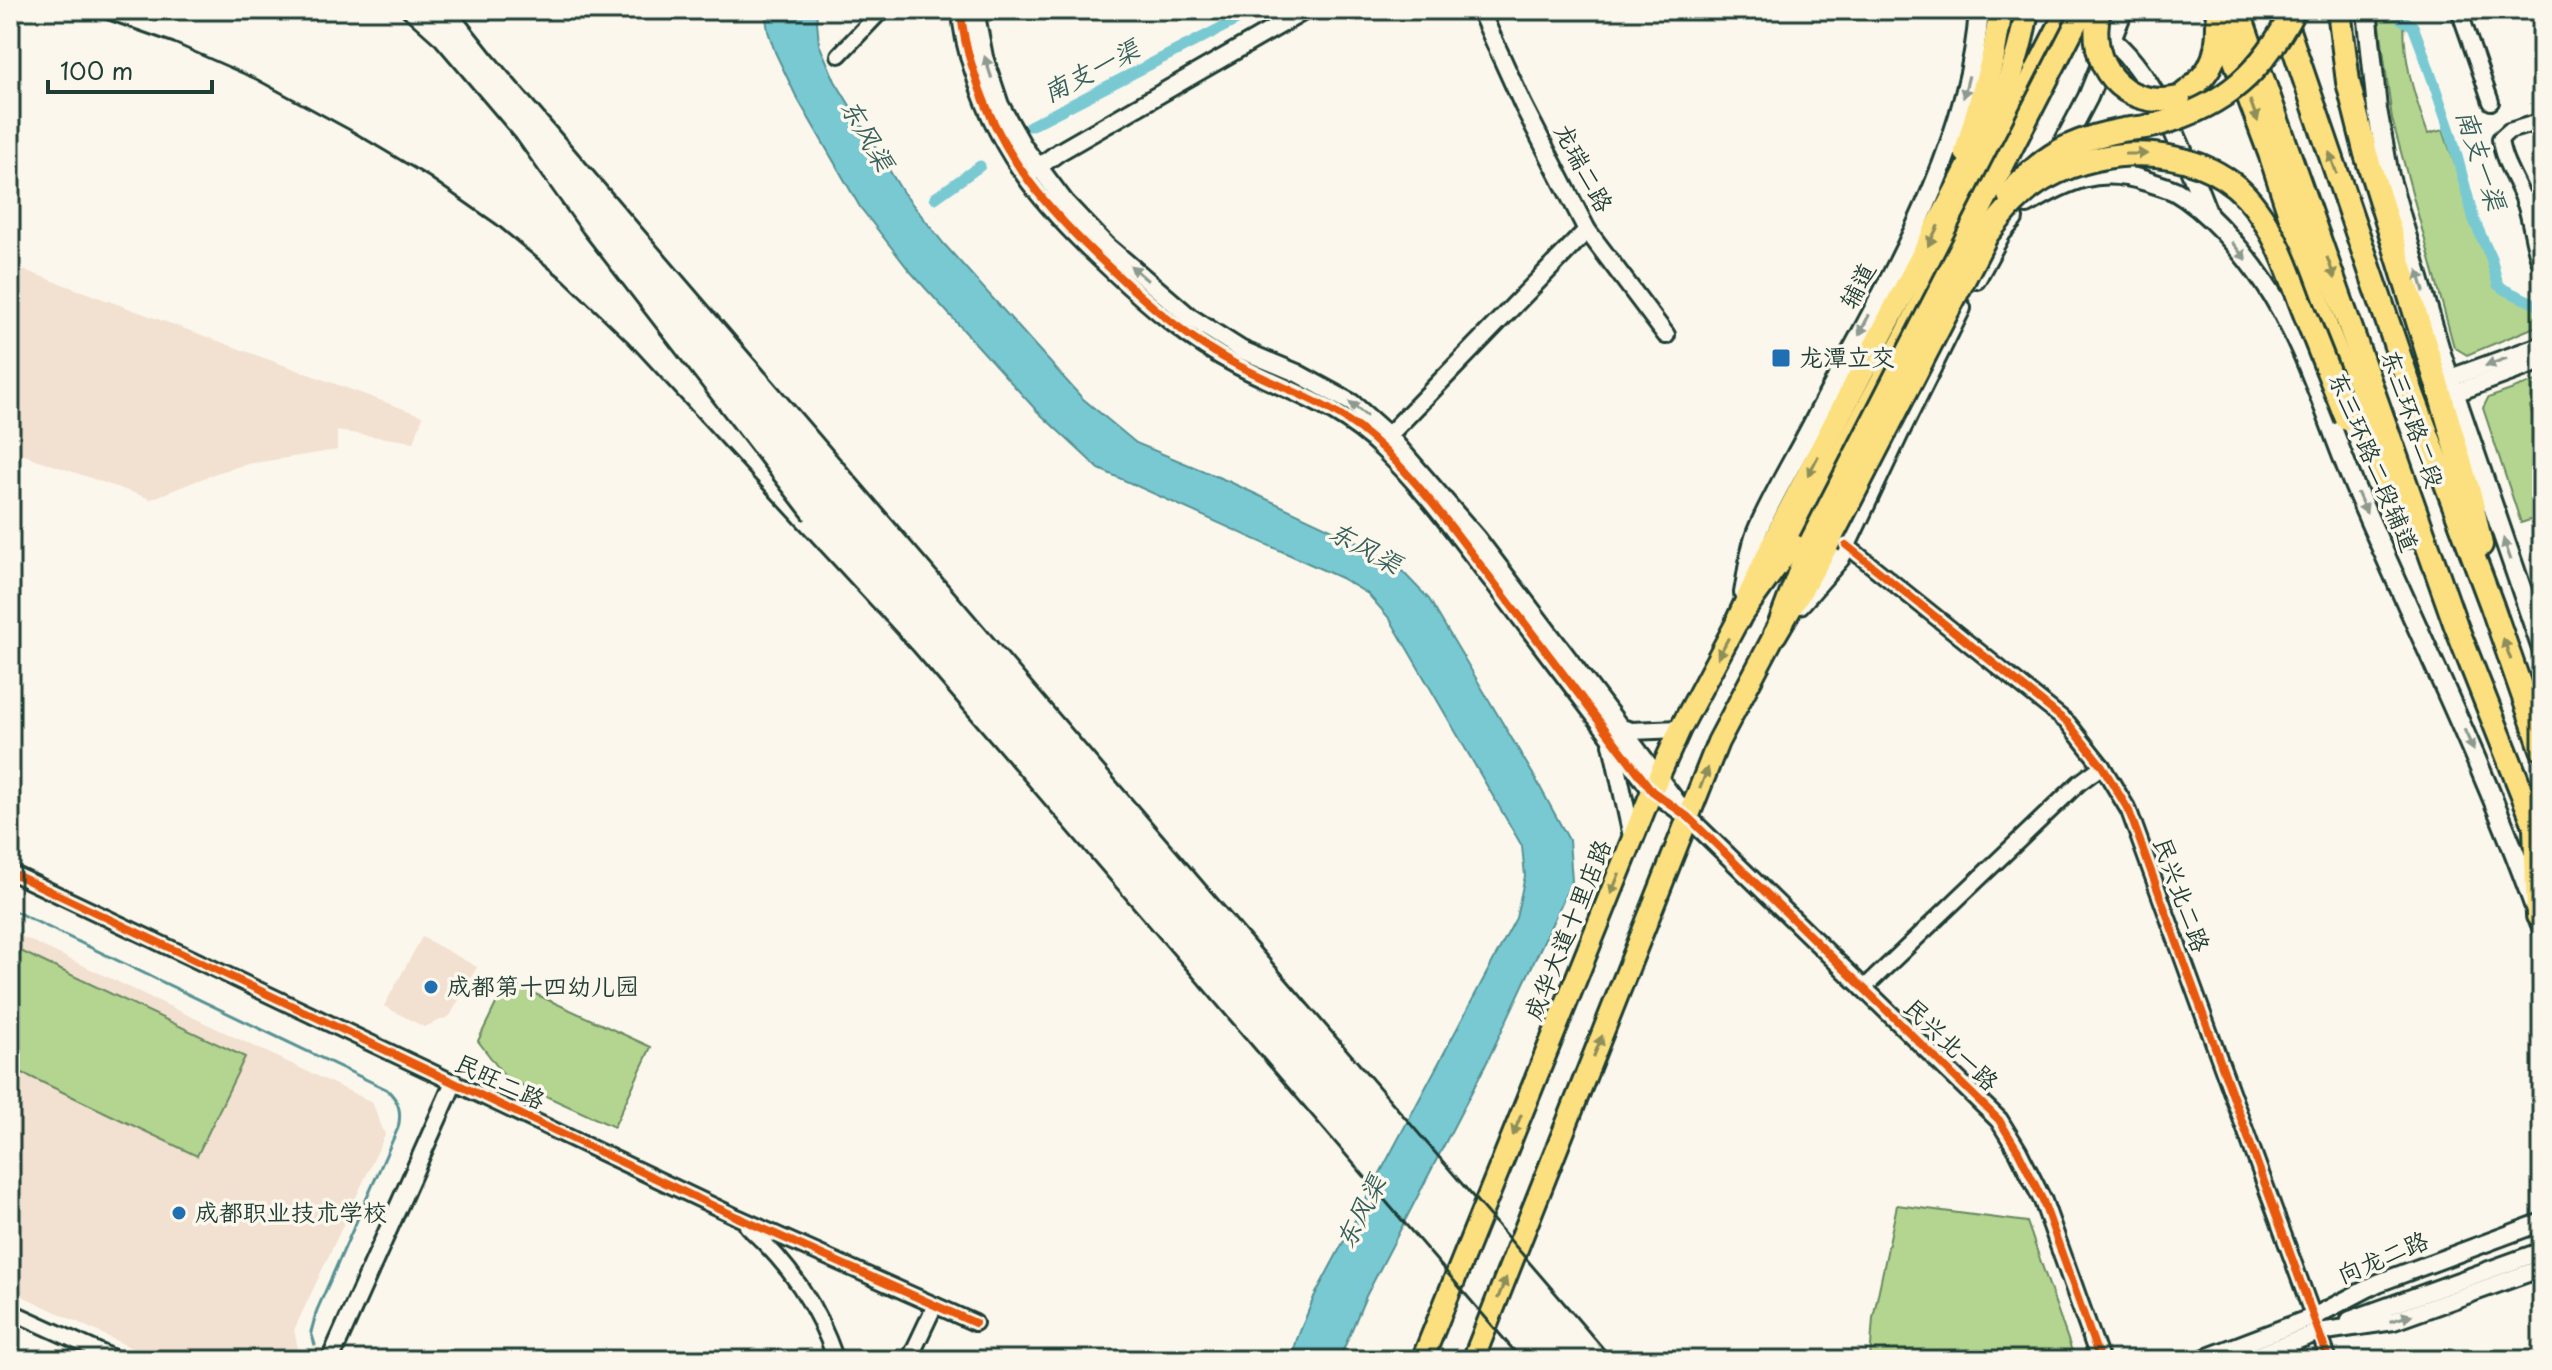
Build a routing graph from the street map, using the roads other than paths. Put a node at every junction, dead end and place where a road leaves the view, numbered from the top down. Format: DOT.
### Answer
graph roads {
  1 [pos="882,10"];
  2 [pos="961,10"];
  3 [pos="975,10"];
  4 [pos="1306,10"];
  5 [pos="1480,10"];
  6 [pos="1979,10"];
  7 [pos="2001,10"];
  8 [pos="2027,10"];
  9 [pos="2068,10"];
  10 [pos="2083,10"];
  11 [pos="2099,10"];
  12 [pos="2123,10"];
  13 [pos="2281,10"];
  14 [pos="2294,10"];
  15 [pos="2339,10"];
  16 [pos="2352,10"];
  17 [pos="2367,10"];
  18 [pos="2459,10"];
  19 [pos="2224,11"];
  20 [pos="2112,40"];
  21 [pos="839,55"];
  22 [pos="2491,102"];
  23 [pos="2542,121"];
  24 [pos="2366,154"];
  25 [pos="1031,172"];
  26 [pos="1956,191"];
  27 [pos="2542,195"];
  28 [pos="2524,202"];
  29 [pos="2027,204"];
  30 [pos="2210,219"];
  31 [pos="1587,230"];
  32 [pos="1987,234"];
  33 [pos="2542,261"];
  34 [pos="1666,335"];
  35 [pos="2542,345"];
  36 [pos="2542,361"];
  37 [pos="2448,385"];
  38 [pos="2352,415"];
  39 [pos="1384,440"];
  40 [pos="1813,539"];
  41 [pos="2492,606"];
  42 [pos="1738,620"];
  43 [pos="2456,626"];
  44 [pos="1775,634"];
  45 [pos="2542,649"];
  46 [pos="1680,729"];
  47 [pos="1614,731"];
  48 [pos="2542,749"];
  49 [pos="2102,766"];
  50 [pos="1656,783"];
  51 [pos="1688,817"];
  52 [pos="2538,833"];
  53 [pos="1633,841"];
  54 [pos="10,872"];
  55 [pos="2540,922"];
  56 [pos="1863,989"];
  57 [pos="454,1082"];
  58 [pos="737,1217"];
  59 [pos="2542,1222"];
  60 [pos="2542,1233"];
  61 [pos="2542,1251"];
  62 [pos="2501,1257"];
  63 [pos="2542,1268"];
  64 [pos="935,1305"];
  65 [pos="10,1311"];
  66 [pos="975,1323"];
  67 [pos="2316,1324"];
  68 [pos="118,1360"];
  69 [pos="330,1360"];
  70 [pos="836,1360"];
  71 [pos="909,1360"];
  72 [pos="1422,1360"];
  73 [pos="1473,1360"];
  74 [pos="2100,1360"];
  75 [pos="2200,1360"];
  76 [pos="2245,1360"];
  77 [pos="2329,1360"];
  1 -- 21 [label="street"];
  2 -- 25 [label="street"];
  25 -- 3 [label="street, one-way"];
  4 -- 25 [label="street"];
  5 -- 31 [label="street, 龙瑞二路"];
  6 -- 42 [label="main road, 辅道, one-way"];
  7 -- 26 [label="highway"];
  8 -- 26 [label="highway"];
  9 -- 20 [label="main road"];
  9 -- 40 [label="main road"];
  10 -- 40 [label="main road, bridge"];
  11 -- 19 [label="highway, bridge"];
  12 -- 20 [label="main road"];
  41 -- 13 [label="highway, 东三环路二段, one-way"];
  14 -- 32 [label="highway, bridge"];
  15 -- 24 [label="highway"];
  16 -- 24 [label="highway"];
  37 -- 17 [label="main road, one-way"];
  18 -- 22 [label="street"];
  19 -- 38 [label="highway, one-way"];
  19 -- 43 [label="highway, 东三环路二段, one-way"];
  20 -- 29 [label="main road"];
  20 -- 30 [label="main road"];
  23 -- 28 [label="street"];
  24 -- 37 [label="highway"];
  25 -- 39 [label="street, 民兴北一路"];
  26 -- 40 [label="highway, one-way"];
  27 -- 28 [label="street"];
  28 -- 33 [label="street"];
  29 -- 30 [label="main road, 东三环路二段辅道"];
  29 -- 40 [label="main road"];
  30 -- 55 [label="main road, 东三环路二段辅道, one-way"];
  31 -- 34 [label="street, 龙瑞二路"];
  31 -- 39 [label="street"];
  32 -- 38 [label="highway, one-way, bridge"];
  32 -- 40 [label="highway, bridge"];
  35 -- 37 [label="street, one-way"];
  36 -- 37 [label="street"];
  37 -- 41 [label="highway"];
  45 -- 37 [label="main road, one-way"];
  38 -- 43 [label="highway"];
  39 -- 47 [label="street, 民兴北一路"];
  40 -- 42 [label="highway"];
  40 -- 44 [label="highway"];
  40 -- 49 [label="street, 民兴北二路"];
  48 -- 41 [label="highway, 东三环路二段, one-way"];
  42 -- 46 [label="main road, 成华大道十里店路, one-way"];
  43 -- 52 [label="highway, 东三环路二段"];
  51 -- 44 [label="main road, one-way"];
  46 -- 47 [label="street"];
  46 -- 50 [label="main road, 成华大道十里店路"];
  47 -- 50 [label="street, 民兴北一路"];
  47 -- 53 [label="street"];
  49 -- 56 [label="street"];
  49 -- 67 [label="street, 民兴北二路"];
  50 -- 51 [label="street, 民兴北一路"];
  50 -- 53 [label="main road, 成华大道十里店路"];
  51 -- 56 [label="street, 民兴北一路"];
  73 -- 51 [label="main road, one-way"];
  52 -- 55 [label="highway"];
  53 -- 72 [label="main road, 成华大道十里店路, one-way"];
  54 -- 57 [label="street, 民旺二路"];
  56 -- 74 [label="street, 民兴北一路"];
  57 -- 58 [label="street, 民旺二路"];
  57 -- 69 [label="street"];
  58 -- 64 [label="street, 民旺二路"];
  58 -- 70 [label="street"];
  59 -- 67 [label="street, 向龙二路"];
  60 -- 62 [label="street"];
  61 -- 62 [label="street"];
  62 -- 67 [label="street"];
  67 -- 63 [label="street, 向龙二路, one-way"];
  64 -- 66 [label="street, 民旺二路"];
  64 -- 71 [label="street"];
  65 -- 68 [label="street"];
  67 -- 75 [label="street, 向龙二路"];
  67 -- 76 [label="street, 向龙二路"];
  67 -- 77 [label="street, 民兴北二路"];
}
